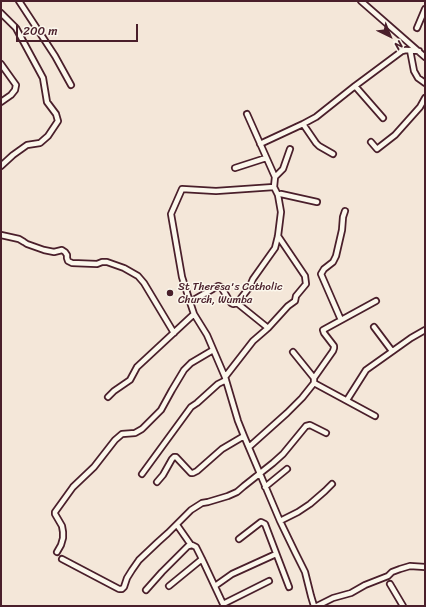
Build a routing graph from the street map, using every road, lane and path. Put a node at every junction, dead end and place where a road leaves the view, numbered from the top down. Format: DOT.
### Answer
graph roads {
  1 [pos="19,1"];
  2 [pos="361,1"];
  3 [pos="425,10"];
  4 [pos="1,13"];
  5 [pos="417,28"];
  6 [pos="410,50"];
  7 [pos="419,51"];
  8 [pos="425,56"];
  9 [pos="1,64"];
  10 [pos="425,83"];
  11 [pos="71,85"];
  12 [pos="355,86"];
  13 [pos="425,98"];
  14 [pos="1,102"];
  15 [pos="247,114"];
  16 [pos="383,118"];
  17 [pos="303,124"];
  18 [pos="371,142"];
  19 [pos="260,144"];
  20 [pos="290,149"];
  21 [pos="334,154"];
  22 [pos="266,158"];
  23 [pos="1,166"];
  24 [pos="235,168"];
  25 [pos="275,177"];
  26 [pos="274,187"];
  27 [pos="278,195"];
  28 [pos="316,202"];
  29 [pos="345,211"];
  30 [pos="1,235"];
  31 [pos="278,236"];
  32 [pos="376,301"];
  33 [pos="190,302"];
  34 [pos="237,303"];
  35 [pos="194,314"];
  36 [pos="341,320"];
  37 [pos="268,328"];
  38 [pos="374,328"];
  39 [pos="425,330"];
  40 [pos="174,333"];
  41 [pos="213,350"];
  42 [pos="392,351"];
  43 [pos="293,352"];
  44 [pos="226,379"];
  45 [pos="314,381"];
  46 [pos="108,397"];
  47 [pos="347,400"];
  48 [pos="375,416"];
  49 [pos="326,433"];
  50 [pos="244,436"];
  51 [pos="249,447"];
  52 [pos="287,469"];
  53 [pos="142,474"];
  54 [pos="260,474"];
  55 [pos="157,482"];
  56 [pos="332,484"];
  57 [pos="265,487"];
  58 [pos="280,521"];
  59 [pos="177,525"];
  60 [pos="239,539"];
  61 [pos="191,545"];
  62 [pos="57,552"];
  63 [pos="276,554"];
  64 [pos="62,559"];
  65 [pos="202,559"];
  66 [pos="424,568"];
  67 [pos="269,581"];
  68 [pos="390,584"];
  69 [pos="169,586"];
  70 [pos="215,586"];
  71 [pos="289,587"];
  72 [pos="146,590"];
  73 [pos="224,605"];
  74 [pos="316,606"];
  75 [pos="403,606"];
  1 -- 11 [label="street"];
  2 -- 7 [label="street"];
  3 -- 5 [label="street"];
  4 -- 23 [label="street"];
  6 -- 7 [label="street"];
  6 -- 10 [label="street"];
  6 -- 12 [label="street"];
  7 -- 8 [label="street"];
  9 -- 14 [label="street"];
  12 -- 16 [label="street"];
  12 -- 17 [label="street"];
  13 -- 18 [label="street"];
  15 -- 19 [label="street"];
  17 -- 19 [label="street"];
  17 -- 21 [label="street"];
  19 -- 22 [label="street"];
  20 -- 25 [label="street"];
  22 -- 24 [label="street"];
  22 -- 25 [label="street"];
  25 -- 26 [label="street"];
  26 -- 27 [label="street"];
  26 -- 33 [label="street"];
  27 -- 28 [label="street"];
  27 -- 31 [label="street"];
  29 -- 36 [label="street"];
  30 -- 40 [label="street"];
  31 -- 34 [label="street"];
  31 -- 37 [label="street"];
  32 -- 36 [label="street"];
  33 -- 34 [label="street"];
  33 -- 35 [label="street"];
  34 -- 37 [label="street"];
  35 -- 40 [label="street"];
  35 -- 41 [label="street"];
  36 -- 45 [label="street"];
  37 -- 44 [label="street"];
  38 -- 42 [label="street"];
  39 -- 42 [label="street"];
  40 -- 46 [label="street"];
  41 -- 44 [label="street"];
  41 -- 62 [label="street"];
  42 -- 47 [label="street"];
  43 -- 45 [label="street"];
  44 -- 50 [label="street"];
  44 -- 53 [label="street"];
  45 -- 47 [label="street"];
  45 -- 51 [label="street"];
  47 -- 48 [label="street"];
  49 -- 54 [label="street"];
  50 -- 51 [label="street"];
  50 -- 55 [label="street"];
  51 -- 54 [label="street"];
  52 -- 57 [label="street"];
  54 -- 57 [label="street"];
  54 -- 59 [label="street"];
  56 -- 58 [label="street"];
  57 -- 58 [label="street"];
  58 -- 74 [label="street"];
  59 -- 61 [label="street"];
  59 -- 64 [label="street"];
  60 -- 63 [label="street"];
  61 -- 65 [label="street"];
  61 -- 72 [label="street"];
  63 -- 70 [label="street"];
  63 -- 71 [label="street"];
  65 -- 69 [label="street"];
  65 -- 70 [label="street"];
  66 -- 74 [label="street"];
  67 -- 73 [label="street"];
  68 -- 75 [label="street"];
  70 -- 73 [label="street"];
}
